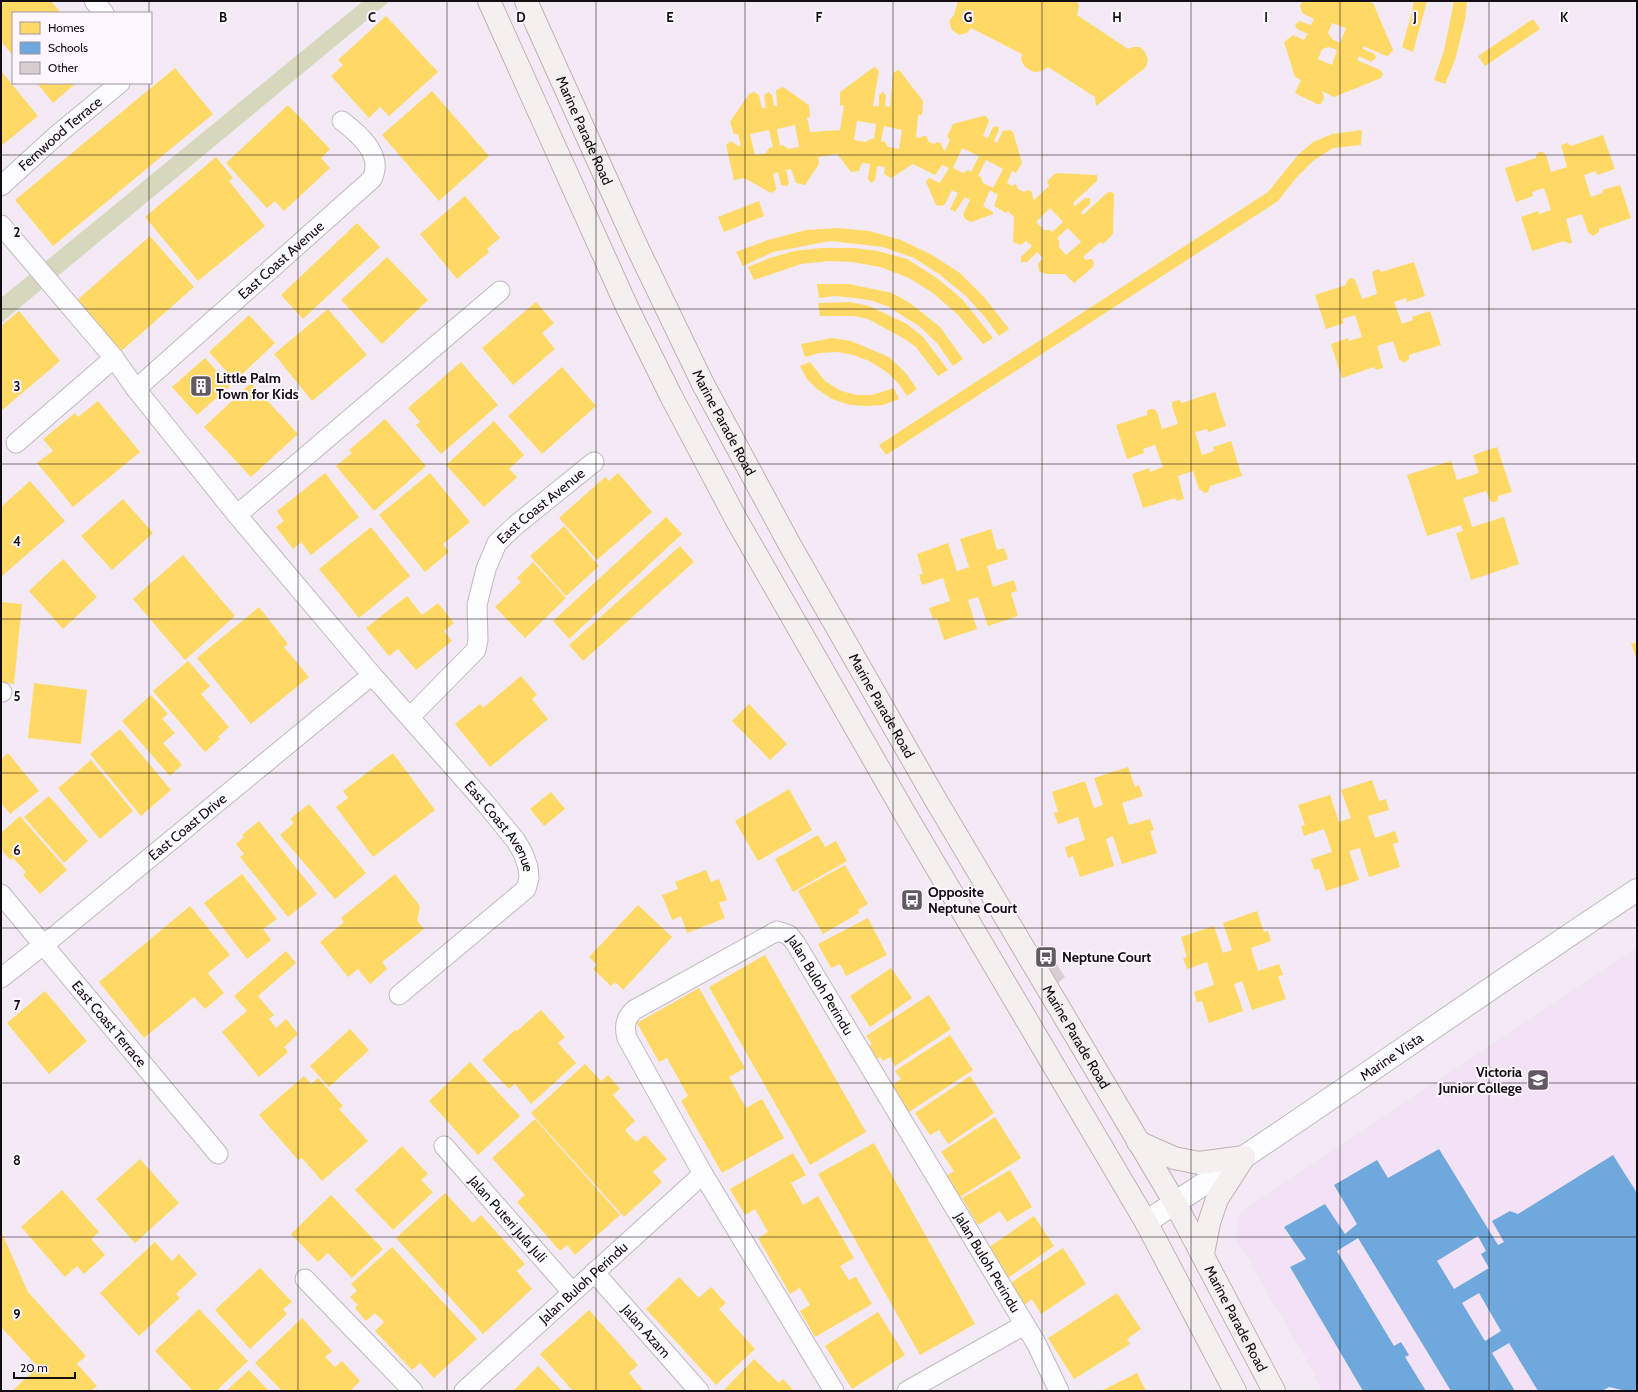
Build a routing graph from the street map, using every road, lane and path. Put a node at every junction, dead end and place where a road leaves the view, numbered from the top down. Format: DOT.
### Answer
graph roads {
  1 [pos="94,1"];
  2 [pos="489,1"];
  3 [pos="526,1"];
  4 [pos="103,12"];
  5 [pos="119,84"];
  6 [pos="342,121"];
  7 [pos="1,186"];
  8 [pos="1,225"];
  9 [pos="500,291"];
  10 [pos="114,358"];
  11 [pos="136,389"];
  12 [pos="16,443"];
  13 [pos="594,462"];
  14 [pos="237,515"];
  15 [pos="372,675"];
  16 [pos="410,717"];
  17 [pos="1637,890"];
  18 [pos="1,894"];
  19 [pos="43,946"];
  20 [pos="1,978"];
  21 [pos="399,995"];
  22 [pos="1138,1142"];
  23 [pos="444,1146"];
  24 [pos="218,1154"];
  25 [pos="1244,1157"];
  26 [pos="703,1174"];
  27 [pos="1175,1203"];
  28 [pos="1146,1222"];
  29 [pos="1203,1254"];
  30 [pos="594,1272"];
  31 [pos="305,1279"];
  32 [pos="572,1292"];
  33 [pos="1024,1325"];
  34 [pos="413,1391"];
  35 [pos="464,1391"];
  36 [pos="699,1391"];
  37 [pos="834,1391"];
  38 [pos="907,1391"];
  39 [pos="1059,1391"];
  40 [pos="1235,1391"];
  41 [pos="1274,1391"];
  1 -- 4 [label="street"];
  2 -- 28 [label="main road"];
  3 -- 22 [label="main road, Marine Parade Road"];
  5 -- 7 [label="street, Fernwood Terrace"];
  6 -- 11 [label="street, East Coast Avenue"];
  8 -- 10 [label="street, East Coast Avenue"];
  9 -- 14 [label="street"];
  10 -- 11 [label="street, East Coast Avenue"];
  10 -- 12 [label="street"];
  11 -- 14 [label="street, East Coast Avenue"];
  13 -- 16 [label="street, East Coast Avenue"];
  14 -- 15 [label="street, East Coast Avenue"];
  15 -- 16 [label="street, East Coast Avenue"];
  15 -- 19 [label="street, East Coast Drive"];
  16 -- 21 [label="street, East Coast Avenue"];
  17 -- 25 [label="street, Marine Vista"];
  18 -- 19 [label="street, East Coast Terrace"];
  19 -- 20 [label="street, East Coast Drive"];
  19 -- 24 [label="street, East Coast Terrace"];
  22 -- 25 [label="main road"];
  22 -- 27 [label="main road, Marine Parade Road"];
  23 -- 32 [label="street, Jalan Puteri Jula Juli"];
  25 -- 27 [label="street, Marine Vista"];
  25 -- 29 [label="main road"];
  26 -- 30 [label="street, Jalan Buloh Perindu"];
  26 -- 33 [label="street, Jalan Buloh Perindu"];
  26 -- 37 [label="street, Jalan Buloh Perindu"];
  27 -- 28 [label="street, Marine Vista"];
  27 -- 29 [label="main road, Marine Parade Road"];
  28 -- 40 [label="main road"];
  29 -- 41 [label="main road, Marine Parade Road"];
  30 -- 32 [label="street, Jalan Buloh Perindu"];
  30 -- 36 [label="street, Jalan Azam"];
  31 -- 34 [label="street"];
  32 -- 35 [label="street, Jalan Buloh Perindu"];
  33 -- 38 [label="street, Jalan Buloh Perindu"];
  33 -- 39 [label="street, Jalan Buloh Perindu"];
}
